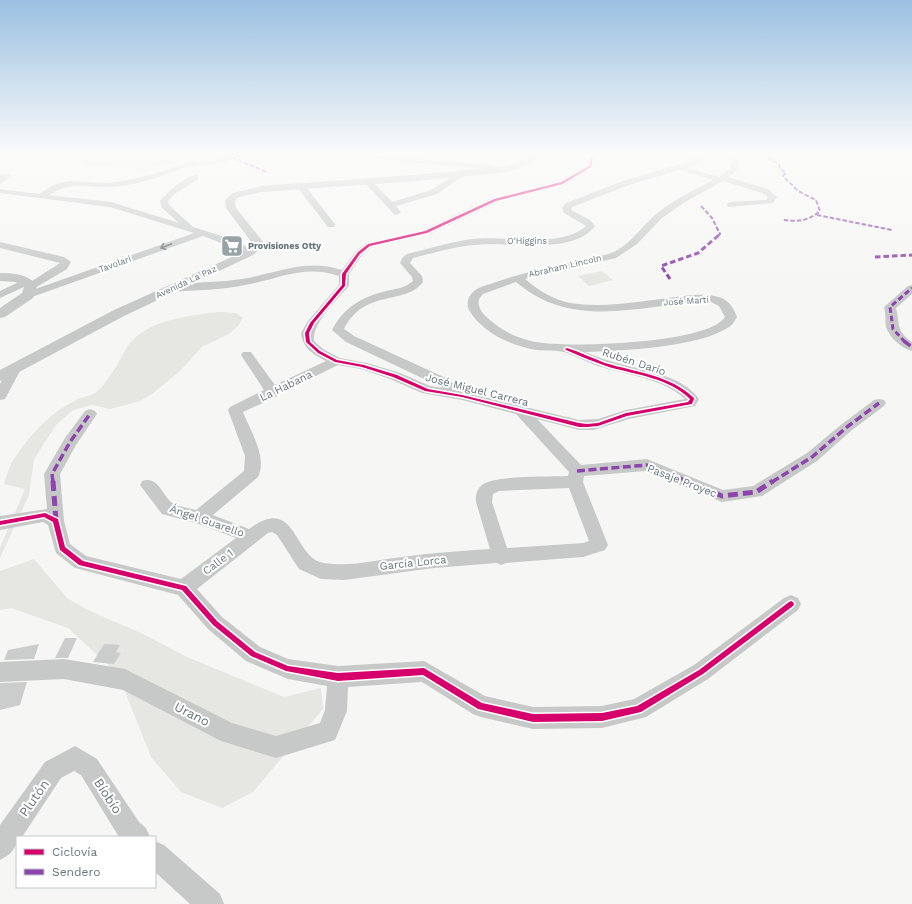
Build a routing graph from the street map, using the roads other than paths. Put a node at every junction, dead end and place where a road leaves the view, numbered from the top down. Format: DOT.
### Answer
graph roads {
  1 [pos="42,196"];
  2 [pos="168,196"];
  3 [pos="235,196"];
  4 [pos="309,196"];
  5 [pos="381,196"];
  6 [pos="420,196"];
  7 [pos="510,196"];
  8 [pos="592,196"];
  9 [pos="689,196"];
  10 [pos="772,196"];
  11 [pos="390,205"];
  12 [pos="732,205"];
  13 [pos="397,212"];
  14 [pos="331,225"];
  15 [pos="190,228"];
  16 [pos="203,233"];
  17 [pos="0,245"];
  18 [pos="248,252"];
  19 [pos="344,274"];
  20 [pos="0,277"];
  21 [pos="517,278"];
  22 [pos="28,287"];
  23 [pos="912,288"];
  24 [pos="171,289"];
  25 [pos="0,295"];
  26 [pos="0,314"];
  27 [pos="338,330"];
  28 [pos="912,347"];
  29 [pos="568,349"];
  30 [pos="246,355"];
  31 [pos="336,361"];
  32 [pos="15,369"];
  33 [pos="0,376"];
  34 [pos="273,393"];
  35 [pos="0,396"];
  36 [pos="462,396"];
  37 [pos="879,403"];
  38 [pos="521,411"];
  39 [pos="90,414"];
  40 [pos="593,426"];
  41 [pos="576,477"];
  42 [pos="148,485"];
  43 [pos="199,517"];
  44 [pos="56,521"];
  45 [pos="1,527"];
  46 [pos="252,537"];
  47 [pos="501,557"];
  48 [pos="184,588"];
  49 [pos="791,604"];
  50 [pos="0,672"];
  51 [pos="338,677"];
  52 [pos="75,758"];
  53 [pos="136,836"];
  54 [pos="0,847"];
  55 [pos="156,855"];
  56 [pos="210,904"];
  1 -- 15 [label="street"];
  2 -- 15 [label="street"];
  3 -- 18 [label="street"];
  4 -- 14 [label="street"];
  5 -- 11 [label="street"];
  6 -- 11 [label="street"];
  7 -- 19 [label="street"];
  8 -- 27 [label="street, O'Higgins"];
  9 -- 21 [label="street, Abraham Lincoln"];
  10 -- 12 [label="street"];
  11 -- 13 [label="street"];
  15 -- 16 [label="street"];
  16 -- 18 [label="street"];
  16 -- 22 [label="street, Tavolari, one-way"];
  17 -- 22 [label="street"];
  18 -- 24 [label="street, Avenida La Paz"];
  19 -- 24 [label="street"];
  19 -- 31 [label="street, José Miguel Carrera"];
  20 -- 22 [label="street"];
  21 -- 29 [label="street, Abraham Lincoln"];
  21 -- 29 [label="street, José Martí"];
  22 -- 25 [label="street"];
  22 -- 26 [label="street"];
  23 -- 28 [label="street"];
  24 -- 32 [label="street, Avenida La Paz"];
  27 -- 36 [label="street, José Miguel Carrera"];
  29 -- 40 [label="street, Rubén Darío"];
  30 -- 34 [label="street"];
  31 -- 34 [label="street, La Habana"];
  31 -- 36 [label="street, José Miguel Carrera"];
  32 -- 33 [label="street, Avenida La Paz"];
  32 -- 35 [label="street"];
  34 -- 43 [label="street, La Habana"];
  36 -- 38 [label="street, José Miguel Carrera"];
  37 -- 41 [label="street, Pasaje Proyec"];
  38 -- 40 [label="street, José Miguel Carrera"];
  38 -- 41 [label="street"];
  39 -- 44 [label="street"];
  41 -- 47 [label="street, Pasaje Proyec"];
  41 -- 47 [label="street, García Lorca"];
  42 -- 43 [label="street, Ángel Guarello"];
  43 -- 46 [label="street, Ángel Guarello"];
  44 -- 45 [label="street"];
  44 -- 48 [label="street"];
  46 -- 47 [label="street, García Lorca"];
  46 -- 48 [label="street, Calle 1"];
  48 -- 51 [label="street"];
  49 -- 51 [label="street"];
  50 -- 51 [label="street, Urano"];
  52 -- 53 [label="street, Bíobío"];
  52 -- 54 [label="street, Plutón"];
  55 -- 56 [label="street"];
}
